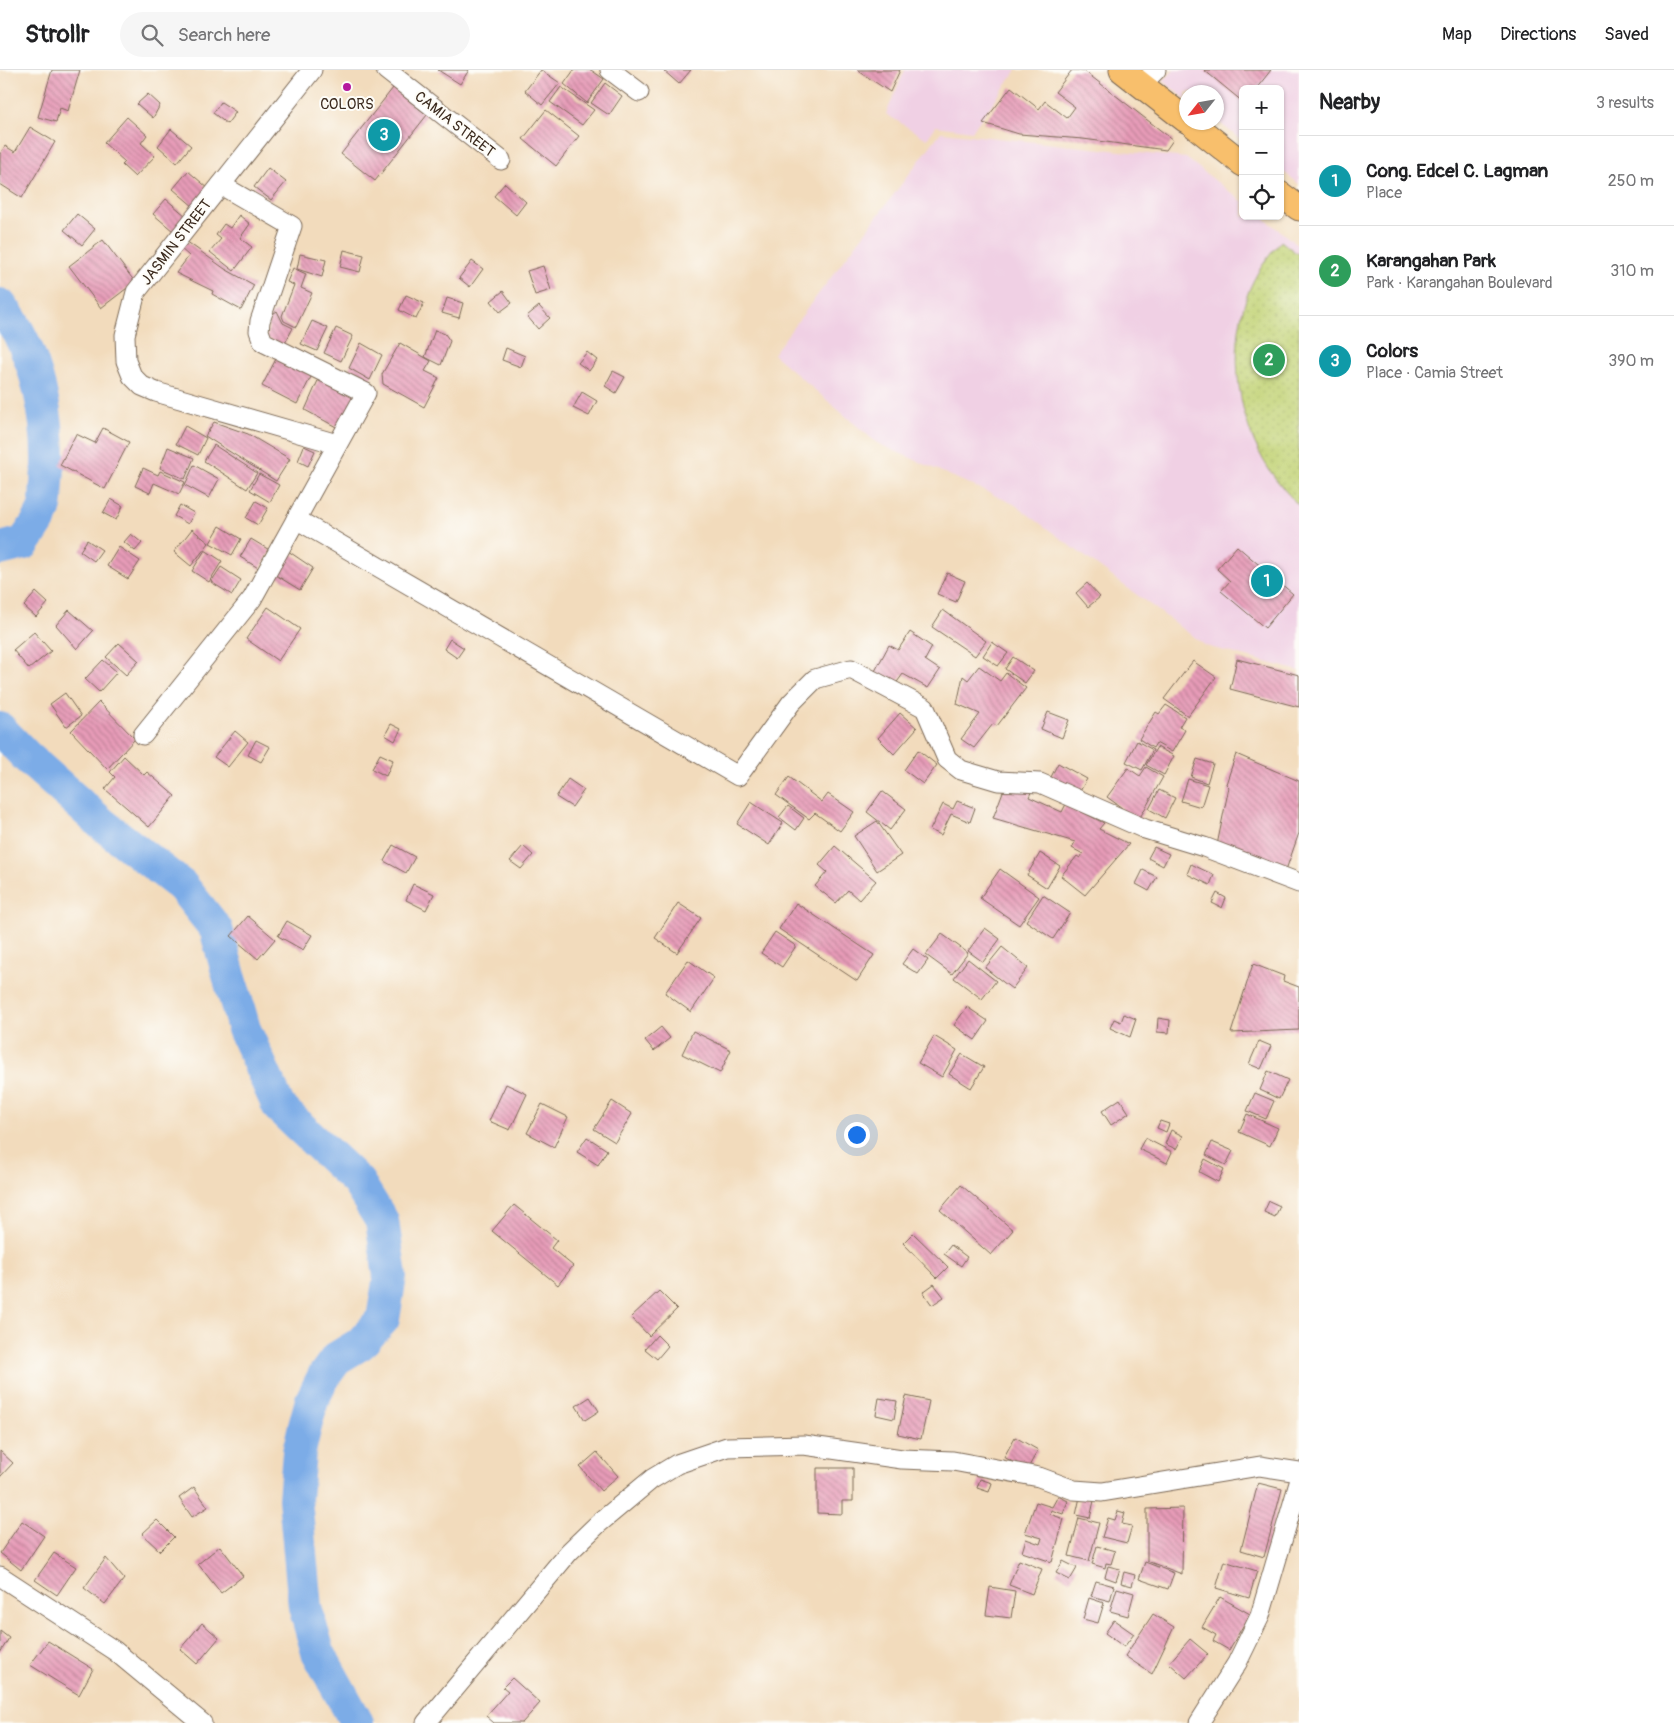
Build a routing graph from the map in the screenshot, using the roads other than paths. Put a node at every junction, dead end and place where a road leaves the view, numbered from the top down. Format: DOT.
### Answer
graph roads {
  1 [pos="312,70"];
  2 [pos="386,70"];
  3 [pos="610,70"];
  4 [pos="1140,75"];
  5 [pos="639,92"];
  6 [pos="1179,113"];
  7 [pos="1200,130"];
  8 [pos="501,160"];
  9 [pos="1239,161"];
  10 [pos="221,185"];
  11 [pos="1284,197"];
  12 [pos="1299,208"];
  13 [pos="337,444"];
  14 [pos="296,519"];
  15 [pos="143,735"];
  16 [pos="1299,883"];
  17 [pos="1299,1472"];
  18 [pos="1299,1483"];
  19 [pos="0,1576"];
  20 [pos="202,1723"];
  21 [pos="426,1723"];
  22 [pos="1199,1723"];
  1 -- 10 [label="street, JASMIN STREET"];
  2 -- 8 [label="street, CAMIA STREET"];
  3 -- 5 [label="street"];
  4 -- 6 [label="main road"];
  7 -- 9 [label="main road"];
  10 -- 13 [label="street"];
  10 -- 13 [label="street, JASMIN STREET"];
  11 -- 12 [label="main road"];
  13 -- 14 [label="street"];
  14 -- 15 [label="street"];
  14 -- 16 [label="street"];
  17 -- 21 [label="street"];
  18 -- 22 [label="street"];
  19 -- 20 [label="street"];
}
